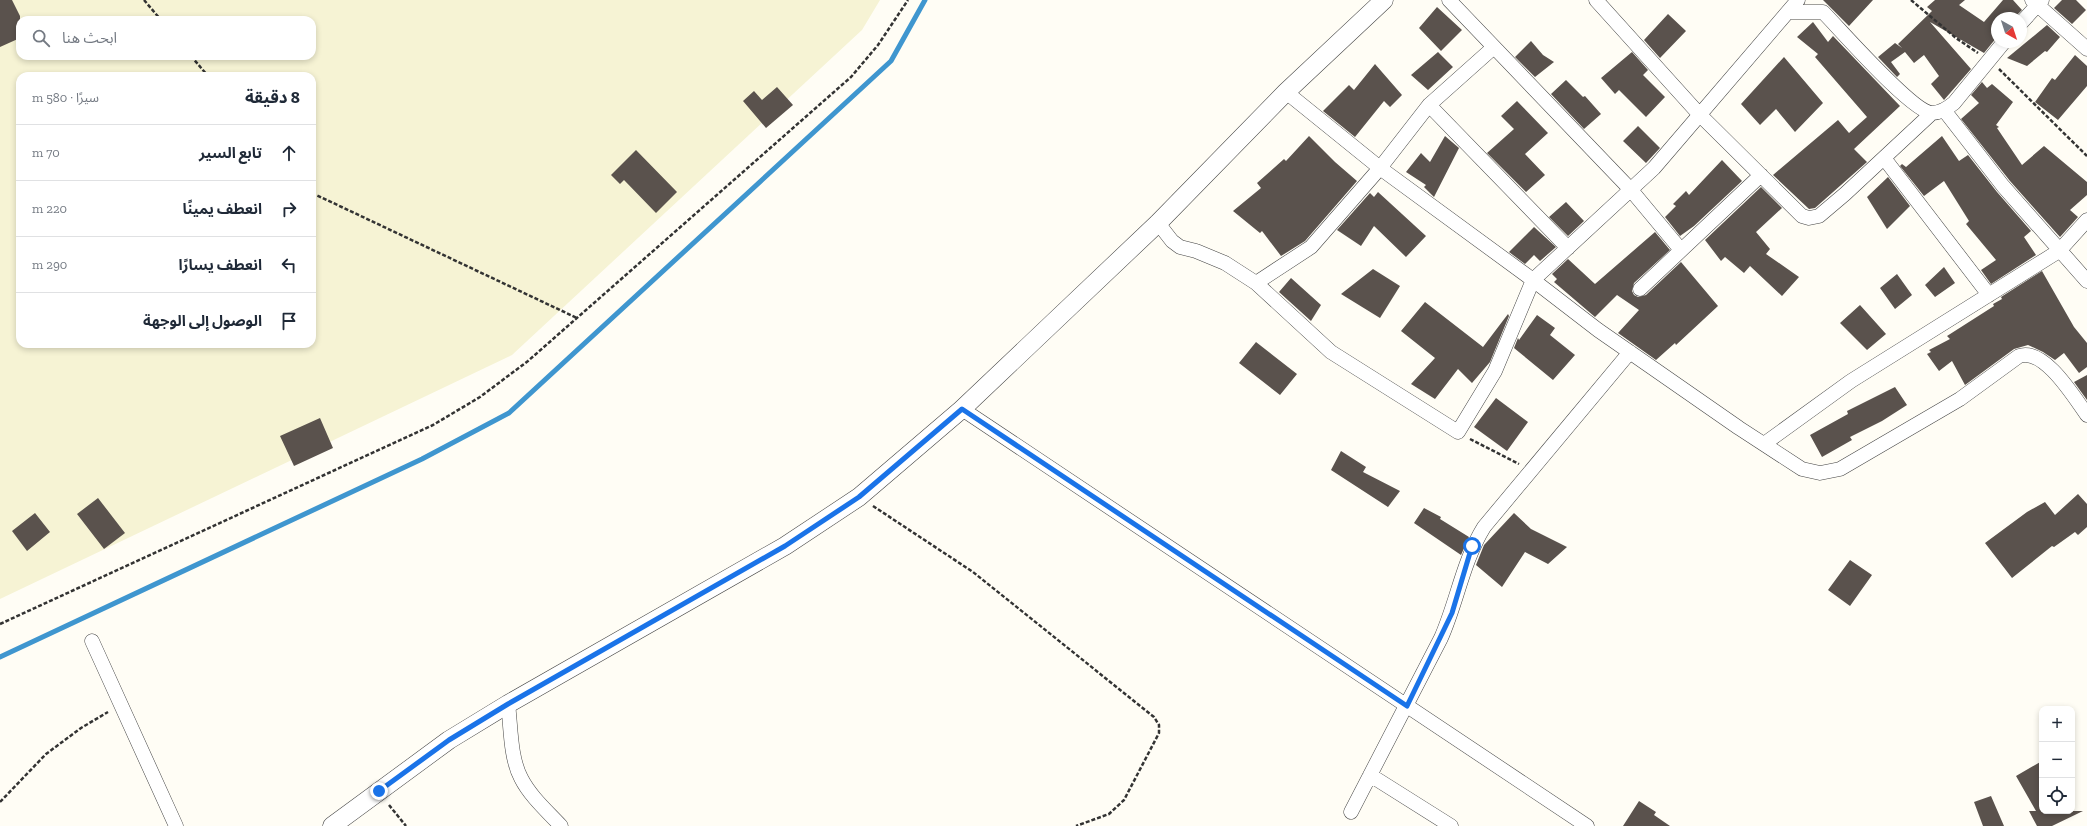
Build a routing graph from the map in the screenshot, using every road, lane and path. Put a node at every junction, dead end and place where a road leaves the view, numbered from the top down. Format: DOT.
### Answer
graph roads {
  1 [pos="144,0"];
  2 [pos="908,0"];
  3 [pos="1384,0"];
  4 [pos="1449,0"];
  5 [pos="1596,0"];
  6 [pos="1798,0"];
  7 [pos="1911,0"];
  8 [pos="2037,1"];
  9 [pos="1788,12"];
  10 [pos="2027,15"];
  11 [pos="157,16"];
  12 [pos="1494,47"];
  13 [pos="1999,48"];
  14 [pos="2087,49"];
  15 [pos="1989,59"];
  16 [pos="194,60"];
  17 [pos="205,72"];
  18 [pos="1286,92"];
  19 [pos="1429,105"];
  20 [pos="1938,111"];
  21 [pos="1699,114"];
  22 [pos="2087,156"];
  23 [pos="1884,158"];
  24 [pos="1380,168"];
  25 [pos="1761,175"];
  26 [pos="1631,190"];
  27 [pos="316,195"];
  28 [pos="2087,220"];
  29 [pos="1158,223"];
  30 [pos="1568,248"];
  31 [pos="1681,250"];
  32 [pos="2059,251"];
  33 [pos="1533,280"];
  34 [pos="2087,281"];
  35 [pos="1256,283"];
  36 [pos="1640,289"];
  37 [pos="1989,295"];
  38 [pos="577,318"];
  39 [pos="1630,352"];
  40 [pos="962,409"];
  41 [pos="2087,415"];
  42 [pos="1458,432"];
  43 [pos="1764,444"];
  44 [pos="1530,470"];
  45 [pos="859,497"];
  46 [pos="0,624"];
  47 [pos="92,641"];
  48 [pos="508,704"];
  49 [pos="120,705"];
  50 [pos="1407,706"];
  51 [pos="1370,775"];
  52 [pos="379,791"];
  53 [pos="0,802"];
  54 [pos="1351,812"];
  55 [pos="1567,821"];
  56 [pos="176,826"];
  57 [pos="332,826"];
  58 [pos="406,826"];
  59 [pos="560,826"];
  60 [pos="1076,826"];
  61 [pos="1451,826"];
  62 [pos="1587,826"];
  1 -- 11 [label="path"];
  2 -- 38 [label="path"];
  3 -- 18 [label="street"];
  4 -- 12 [label="street"];
  5 -- 21 [label="street"];
  6 -- 9 [label="street"];
  7 -- 15 [label="path"];
  8 -- 10 [label="street"];
  8 -- 14 [label="street"];
  9 -- 20 [label="street"];
  9 -- 21 [label="street"];
  12 -- 19 [label="street"];
  12 -- 26 [label="street"];
  13 -- 15 [label="street"];
  15 -- 20 [label="street"];
  15 -- 22 [label="path"];
  16 -- 17 [label="path"];
  18 -- 24 [label="street"];
  18 -- 29 [label="street"];
  19 -- 24 [label="street"];
  19 -- 30 [label="street"];
  20 -- 23 [label="street"];
  20 -- 32 [label="street"];
  21 -- 25 [label="street"];
  21 -- 26 [label="street"];
  23 -- 25 [label="street"];
  23 -- 37 [label="street"];
  24 -- 33 [label="street"];
  24 -- 35 [label="street"];
  25 -- 31 [label="street"];
  26 -- 30 [label="street"];
  26 -- 31 [label="street"];
  27 -- 38 [label="path"];
  28 -- 32 [label="street"];
  29 -- 35 [label="street"];
  29 -- 40 [label="street"];
  30 -- 33 [label="street"];
  31 -- 36 [label="street"];
  32 -- 34 [label="street"];
  32 -- 37 [label="street"];
  33 -- 39 [label="street"];
  33 -- 42 [label="street"];
  35 -- 42 [label="street"];
  37 -- 43 [label="street"];
  38 -- 46 [label="path"];
  39 -- 43 [label="street"];
  39 -- 44 [label="street"];
  40 -- 45 [label="street"];
  40 -- 50 [label="street"];
  41 -- 43 [label="street"];
  42 -- 44 [label="path"];
  44 -- 50 [label="street"];
  45 -- 48 [label="street"];
  45 -- 60 [label="path"];
  47 -- 49 [label="street"];
  48 -- 52 [label="street"];
  48 -- 59 [label="street"];
  49 -- 53 [label="path"];
  49 -- 56 [label="street"];
  50 -- 51 [label="street"];
  50 -- 55 [label="street"];
  51 -- 54 [label="street"];
  51 -- 61 [label="street"];
  52 -- 57 [label="street"];
  52 -- 58 [label="path"];
  55 -- 62 [label="street"];
}
